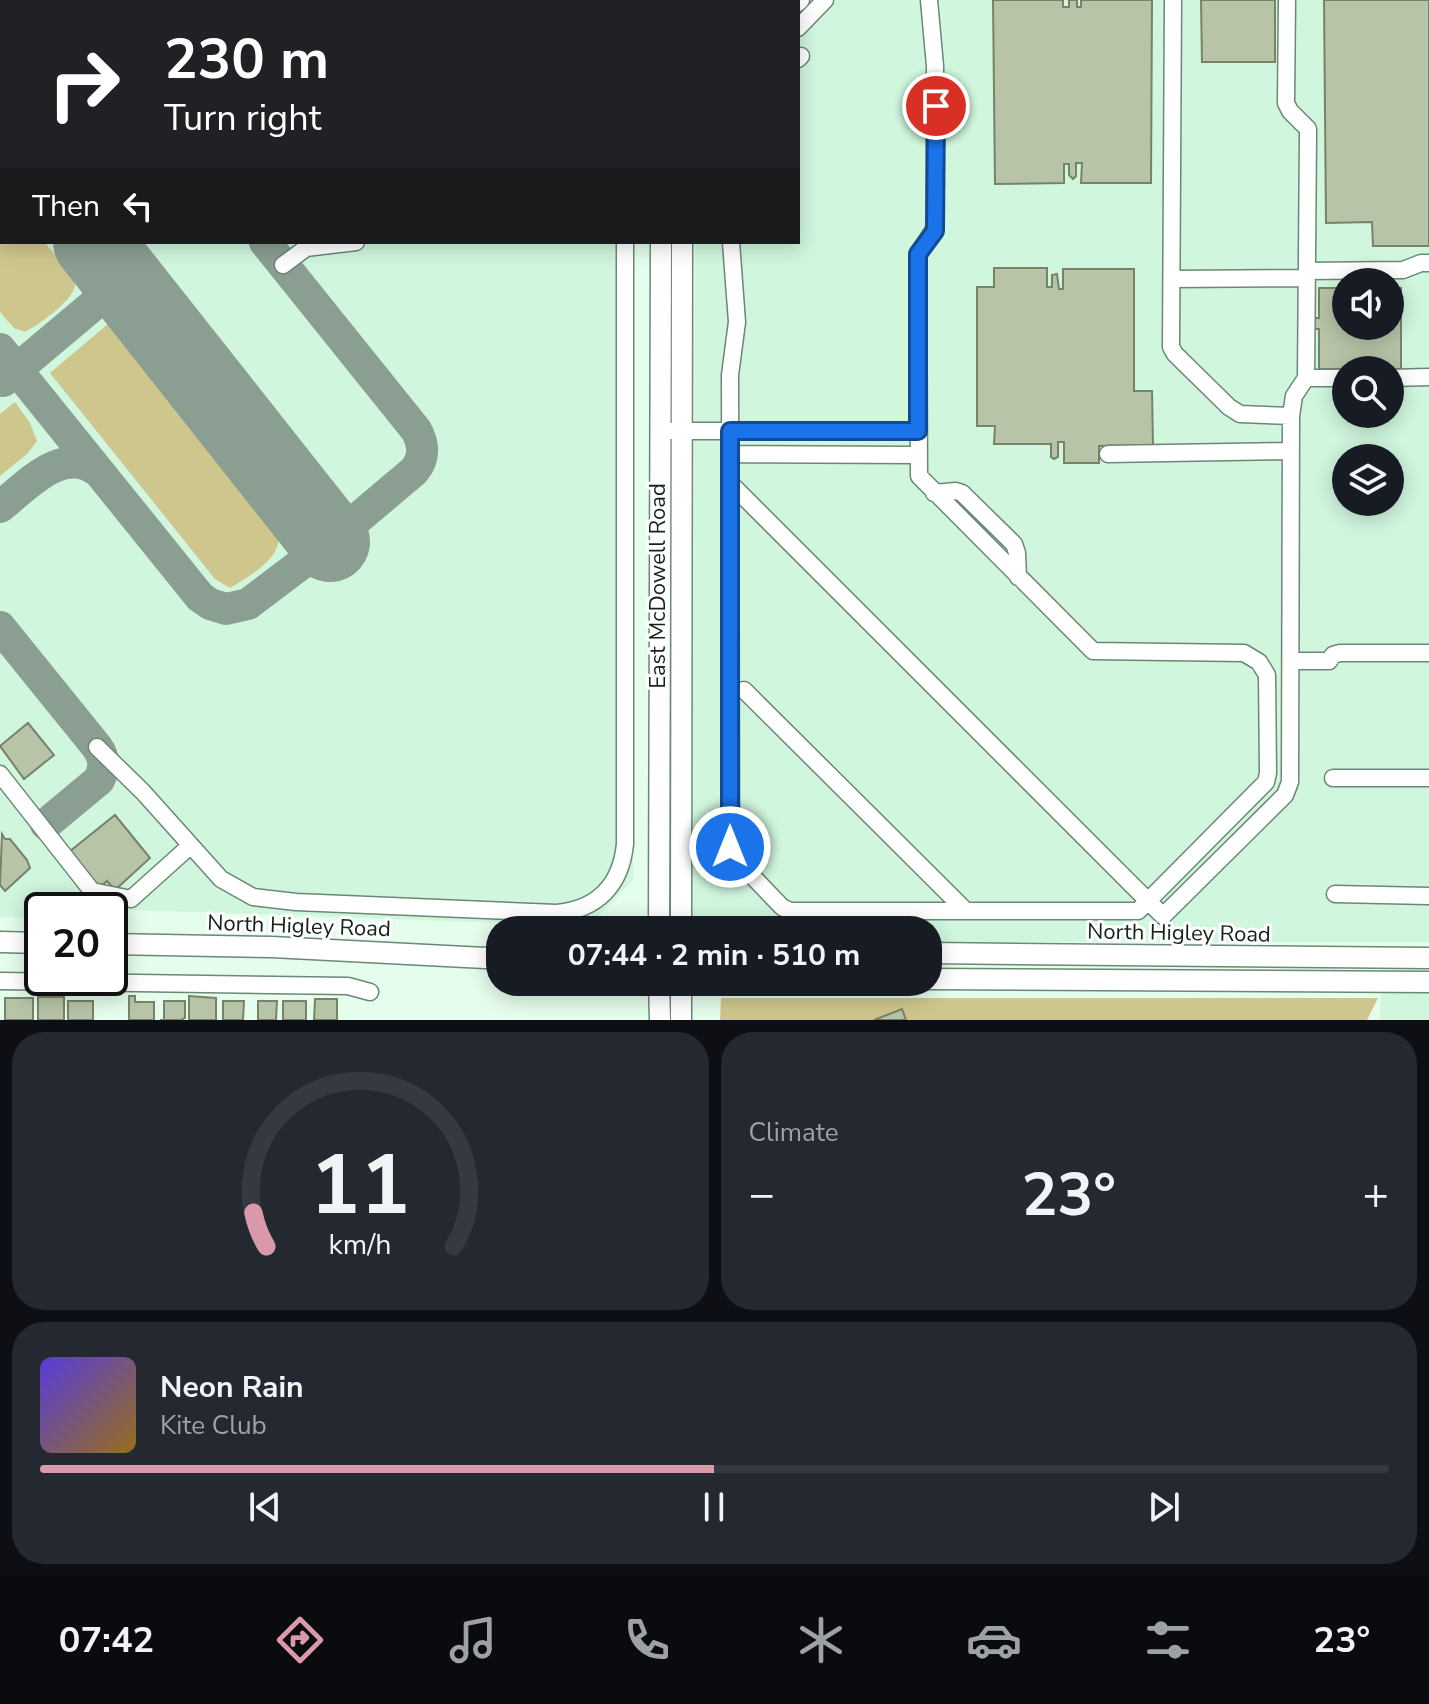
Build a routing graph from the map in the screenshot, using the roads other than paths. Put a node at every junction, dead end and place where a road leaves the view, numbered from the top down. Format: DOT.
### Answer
graph roads {
  1 [pos="825,0"];
  2 [pos="929,0"];
  3 [pos="1173,0"];
  4 [pos="1287,0"];
  5 [pos="800,26"];
  6 [pos="339,244"];
  7 [pos="625,244"];
  8 [pos="661,244"];
  9 [pos="682,244"];
  10 [pos="731,244"];
  11 [pos="1429,263"];
  12 [pos="283,265"];
  13 [pos="1307,274"];
  14 [pos="1172,279"];
  15 [pos="1429,377"];
  16 [pos="1306,378"];
  17 [pos="1332,378"];
  18 [pos="1404,378"];
  19 [pos="1291,416"];
  20 [pos="660,431"];
  21 [pos="681,431"];
  22 [pos="730,431"];
  23 [pos="918,431"];
  24 [pos="1291,451"];
  25 [pos="730,454"];
  26 [pos="1108,454"];
  27 [pos="917,455"];
  28 [pos="730,483"];
  29 [pos="1429,653"];
  30 [pos="1291,661"];
  31 [pos="744,690"];
  32 [pos="97,747"];
  33 [pos="0,774"];
  34 [pos="1333,778"];
  35 [pos="1429,778"];
  36 [pos="190,846"];
  37 [pos="1335,894"];
  38 [pos="1429,896"];
  39 [pos="1148,901"];
  40 [pos="966,911"];
  41 [pos="659,916"];
  42 [pos="681,916"];
  43 [pos="0,942"];
  44 [pos="24,943"];
  45 [pos="128,944"];
  46 [pos="942,953"];
  47 [pos="1429,958"];
  48 [pos="486,959"];
  49 [pos="942,979"];
  50 [pos="0,981"];
  51 [pos="1429,982"];
  52 [pos="370,992"];
  53 [pos="659,996"];
  54 [pos="681,996"];
  55 [pos="660,1020"];
  56 [pos="681,1020"];
  1 -- 5 [label="street"];
  2 -- 23 [label="street"];
  3 -- 14 [label="street"];
  4 -- 13 [label="street"];
  6 -- 12 [label="street"];
  7 -- 36 [label="street"];
  8 -- 20 [label="main road, East McDowell Road"];
  9 -- 21 [label="main road, East McDowell Road"];
  10 -- 22 [label="street"];
  11 -- 13 [label="street"];
  13 -- 14 [label="street"];
  13 -- 16 [label="street"];
  14 -- 19 [label="street"];
  15 -- 18 [label="street"];
  16 -- 17 [label="street"];
  16 -- 19 [label="street"];
  19 -- 24 [label="street"];
  20 -- 21 [label="street"];
  20 -- 41 [label="main road, East McDowell Road"];
  21 -- 22 [label="street"];
  21 -- 42 [label="main road, East McDowell Road"];
  22 -- 23 [label="street"];
  22 -- 25 [label="street"];
  23 -- 27 [label="street"];
  24 -- 26 [label="street"];
  24 -- 30 [label="street"];
  25 -- 27 [label="street"];
  25 -- 28 [label="street"];
  27 -- 39 [label="street"];
  28 -- 39 [label="street"];
  28 -- 40 [label="street"];
  29 -- 30 [label="street"];
  30 -- 39 [label="street"];
  31 -- 40 [label="street"];
  32 -- 36 [label="street"];
  33 -- 36 [label="street"];
  34 -- 35 [label="street"];
  37 -- 38 [label="street"];
  39 -- 40 [label="street"];
  43 -- 44 [label="main road"];
  45 -- 48 [label="main road, North Higley Road"];
  46 -- 47 [label="main road, North Higley Road"];
  49 -- 51 [label="main road"];
  50 -- 52 [label="street"];
  53 -- 55 [label="main road"];
  54 -- 56 [label="main road"];
}
